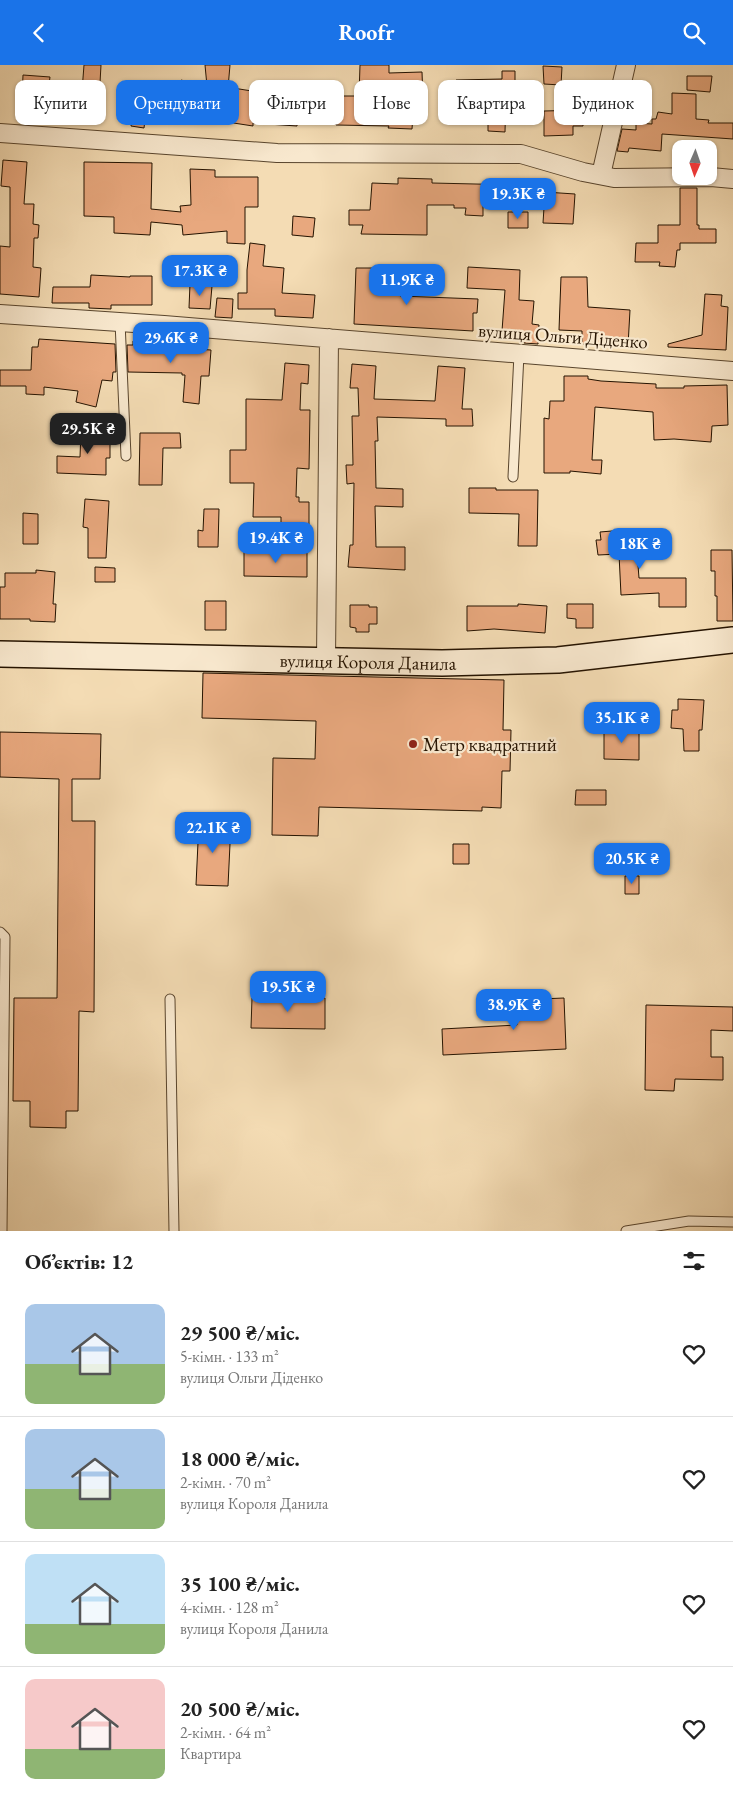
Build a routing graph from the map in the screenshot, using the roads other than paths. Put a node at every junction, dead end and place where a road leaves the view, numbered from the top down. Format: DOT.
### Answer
graph roads {
  1 [pos="626,65"];
  2 [pos="0,133"];
  3 [pos="602,175"];
  4 [pos="733,179"];
  5 [pos="0,314"];
  6 [pos="120,322"];
  7 [pos="329,338"];
  8 [pos="519,354"];
  9 [pos="733,371"];
  10 [pos="126,456"];
  11 [pos="513,477"];
  12 [pos="733,640"];
  13 [pos="0,654"];
  14 [pos="326,660"];
  15 [pos="0,932"];
  16 [pos="170,999"];
  17 [pos="733,1222"];
  18 [pos="2,1231"];
  19 [pos="174,1231"];
  20 [pos="626,1231"];
  1 -- 3 [label="street"];
  2 -- 3 [label="street"];
  3 -- 4 [label="street"];
  5 -- 6 [label="street, вулиця Ольги Діденко"];
  6 -- 7 [label="street, вулиця Ольги Діденко"];
  6 -- 10 [label="lane"];
  7 -- 8 [label="street, вулиця Ольги Діденко"];
  7 -- 14 [label="street"];
  8 -- 9 [label="street, вулиця Ольги Діденко"];
  8 -- 11 [label="lane"];
  12 -- 14 [label="main road, вулиця Короля Данила"];
  13 -- 14 [label="main road, вулиця Короля Данила"];
  15 -- 18 [label="lane"];
  16 -- 19 [label="lane"];
  17 -- 20 [label="lane"];
}
